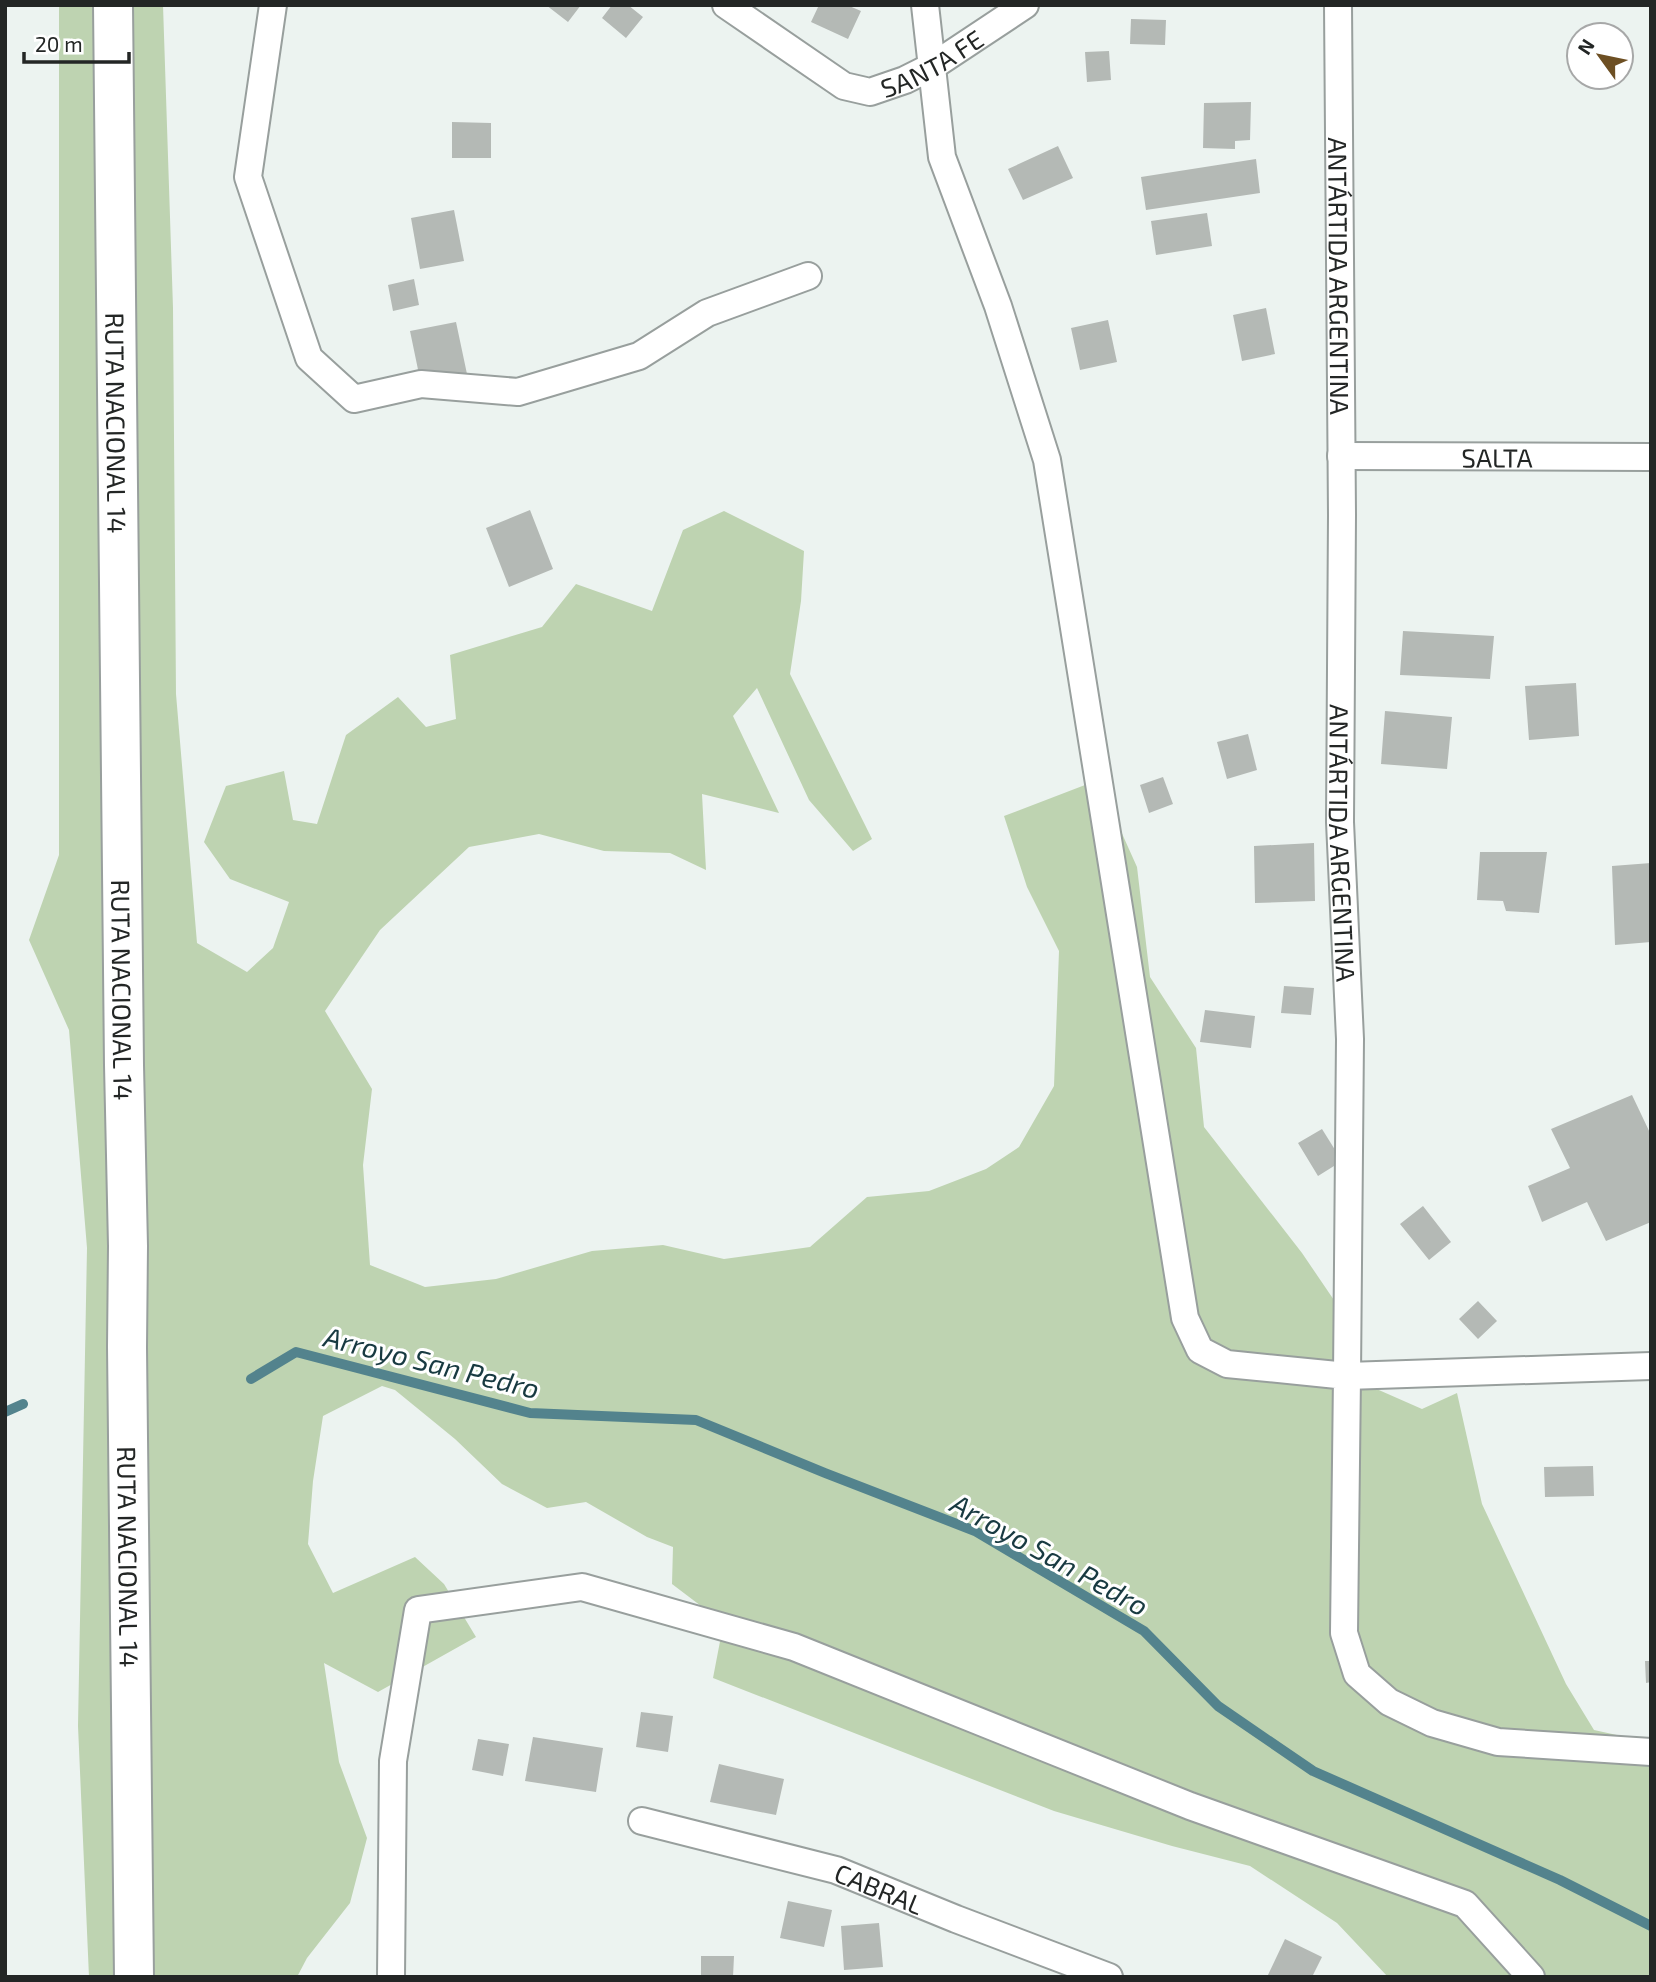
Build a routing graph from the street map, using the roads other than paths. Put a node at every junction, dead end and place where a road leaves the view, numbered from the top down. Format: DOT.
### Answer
graph roads {
  1 [pos="113,5"];
  2 [pos="273,5"];
  3 [pos="726,5"];
  4 [pos="925,5"];
  5 [pos="1025,5"];
  6 [pos="1338,5"];
  7 [pos="933,66"];
  8 [pos="808,276"];
  9 [pos="1341,456"];
  10 [pos="1651,457"];
  11 [pos="1651,1366"];
  12 [pos="1347,1376"];
  13 [pos="1651,1752"];
  14 [pos="642,1821"];
  15 [pos="134,1977"];
  16 [pos="391,1977"];
  17 [pos="1109,1977"];
  18 [pos="1531,1977"];
  1 -- 15 [label="highway, RUTA NACIONAL 14"];
  2 -- 8 [label="street"];
  3 -- 7 [label="street, SANTA FE"];
  4 -- 7 [label="street"];
  5 -- 7 [label="street, SANTA FE"];
  6 -- 9 [label="street, ANTÁRTIDA ARGENTINA"];
  7 -- 12 [label="street"];
  9 -- 10 [label="street, SALTA"];
  9 -- 12 [label="street, ANTÁRTIDA ARGENTINA"];
  11 -- 12 [label="street"];
  12 -- 13 [label="street, ANTÁRTIDA ARGENTINA"];
  14 -- 17 [label="street, CABRAL"];
  16 -- 18 [label="street"];
}
